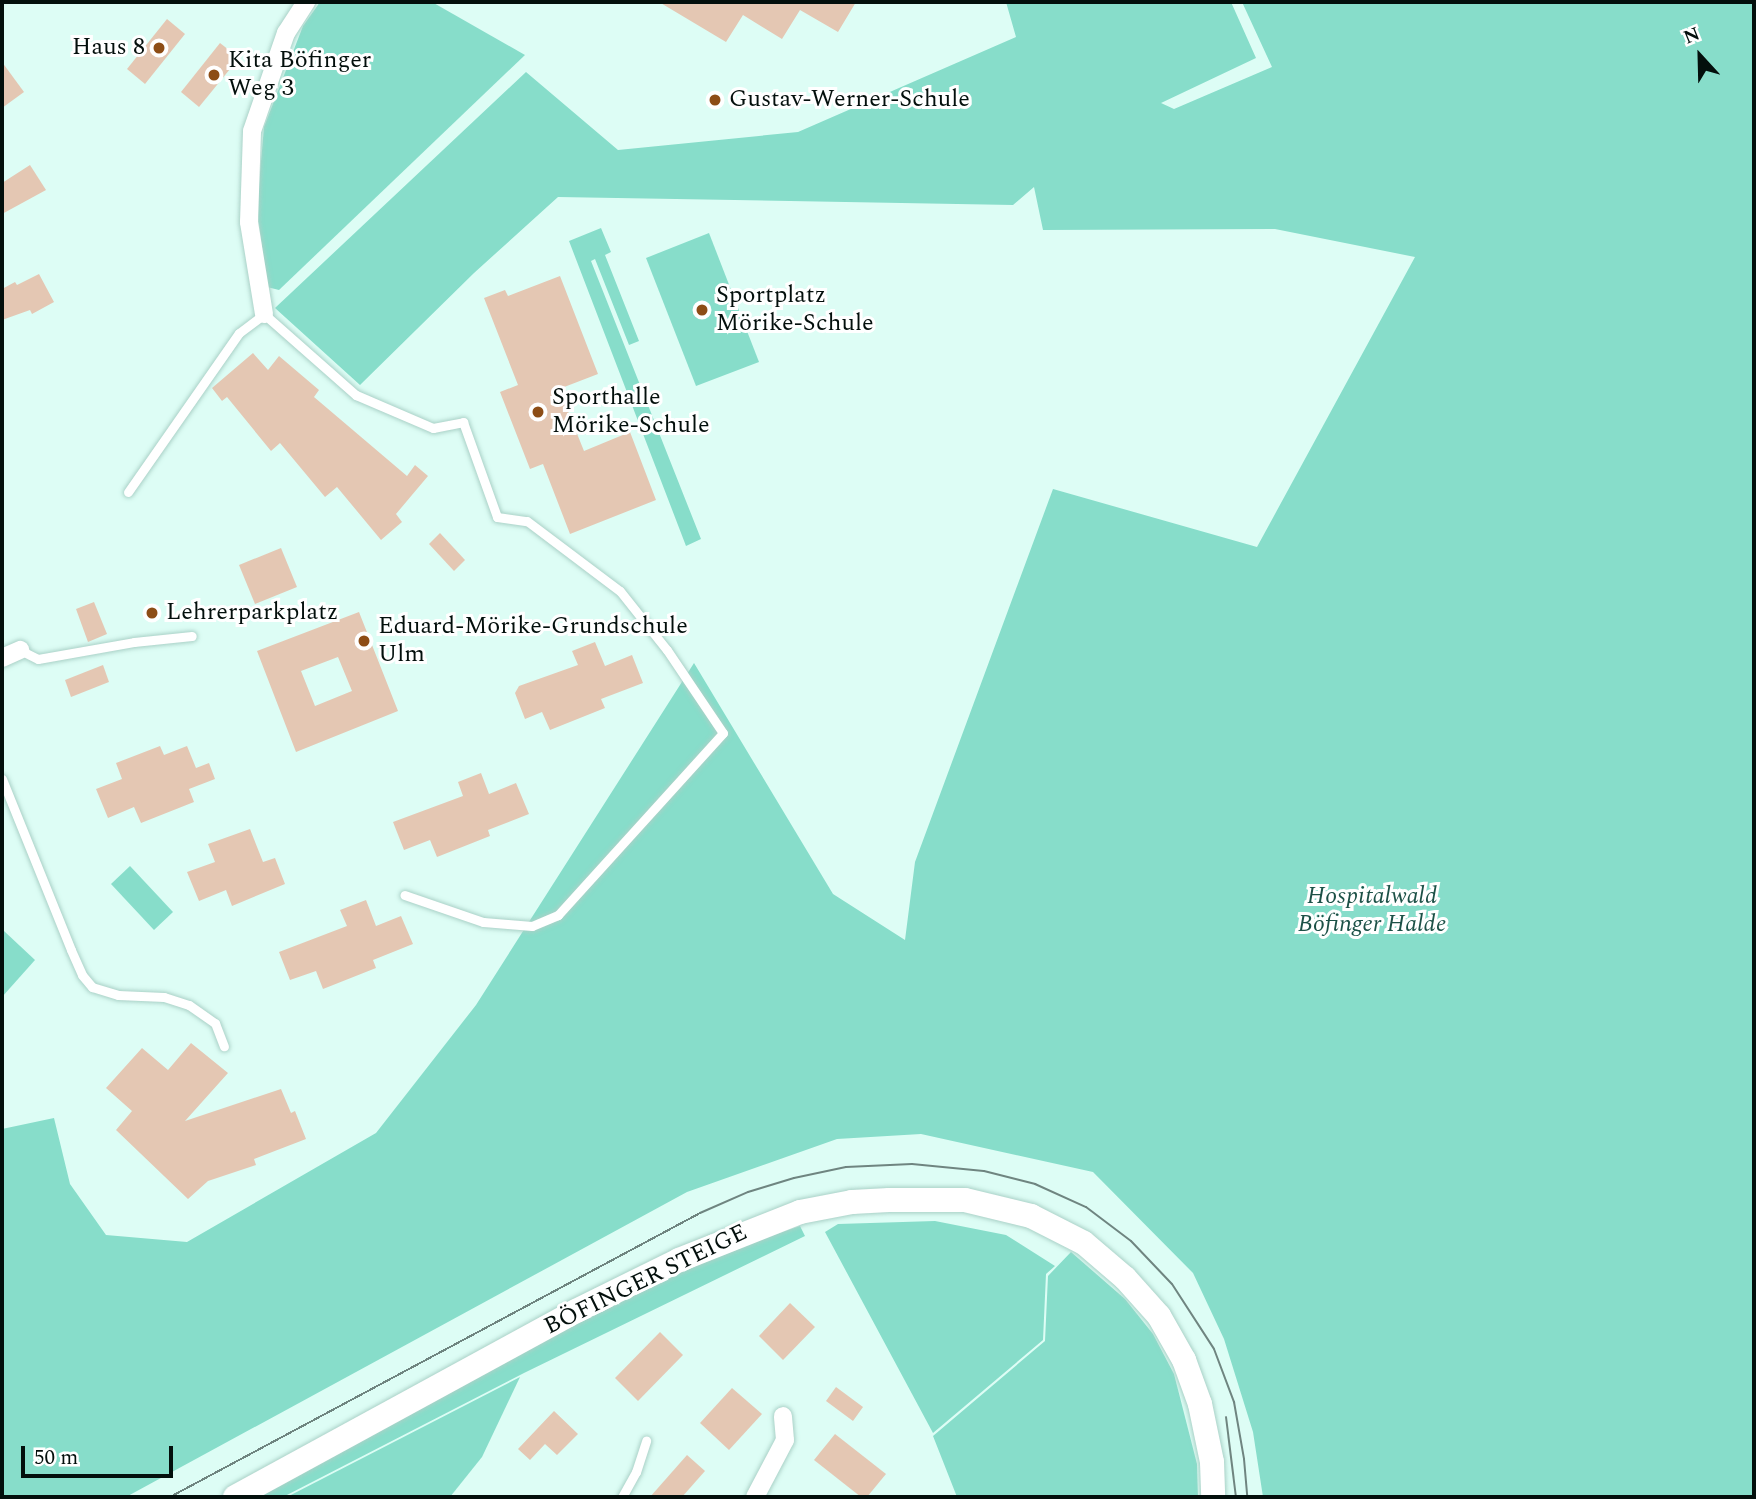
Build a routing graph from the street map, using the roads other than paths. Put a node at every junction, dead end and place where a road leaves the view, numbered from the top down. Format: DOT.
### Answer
graph roads {
  1 [pos="306,2"];
  2 [pos="264,314"];
  3 [pos="128,492"];
  4 [pos="192,636"];
  5 [pos="20,650"];
  6 [pos="2,658"];
  7 [pos="2,779"];
  8 [pos="404,895"];
  9 [pos="224,1046"];
  10 [pos="783,1416"];
  11 [pos="646,1441"];
  12 [pos="235,1497"];
  13 [pos="622,1497"];
  14 [pos="755,1497"];
  15 [pos="1213,1497"];
  1 -- 2 [label="street"];
  2 -- 3 [label="lane"];
  2 -- 8 [label="lane"];
  4 -- 5 [label="lane"];
  5 -- 6 [label="street"];
  7 -- 9 [label="lane"];
  10 -- 14 [label="street"];
  11 -- 13 [label="lane"];
  12 -- 15 [label="street, BÖFINGER STEIGE"];
}
